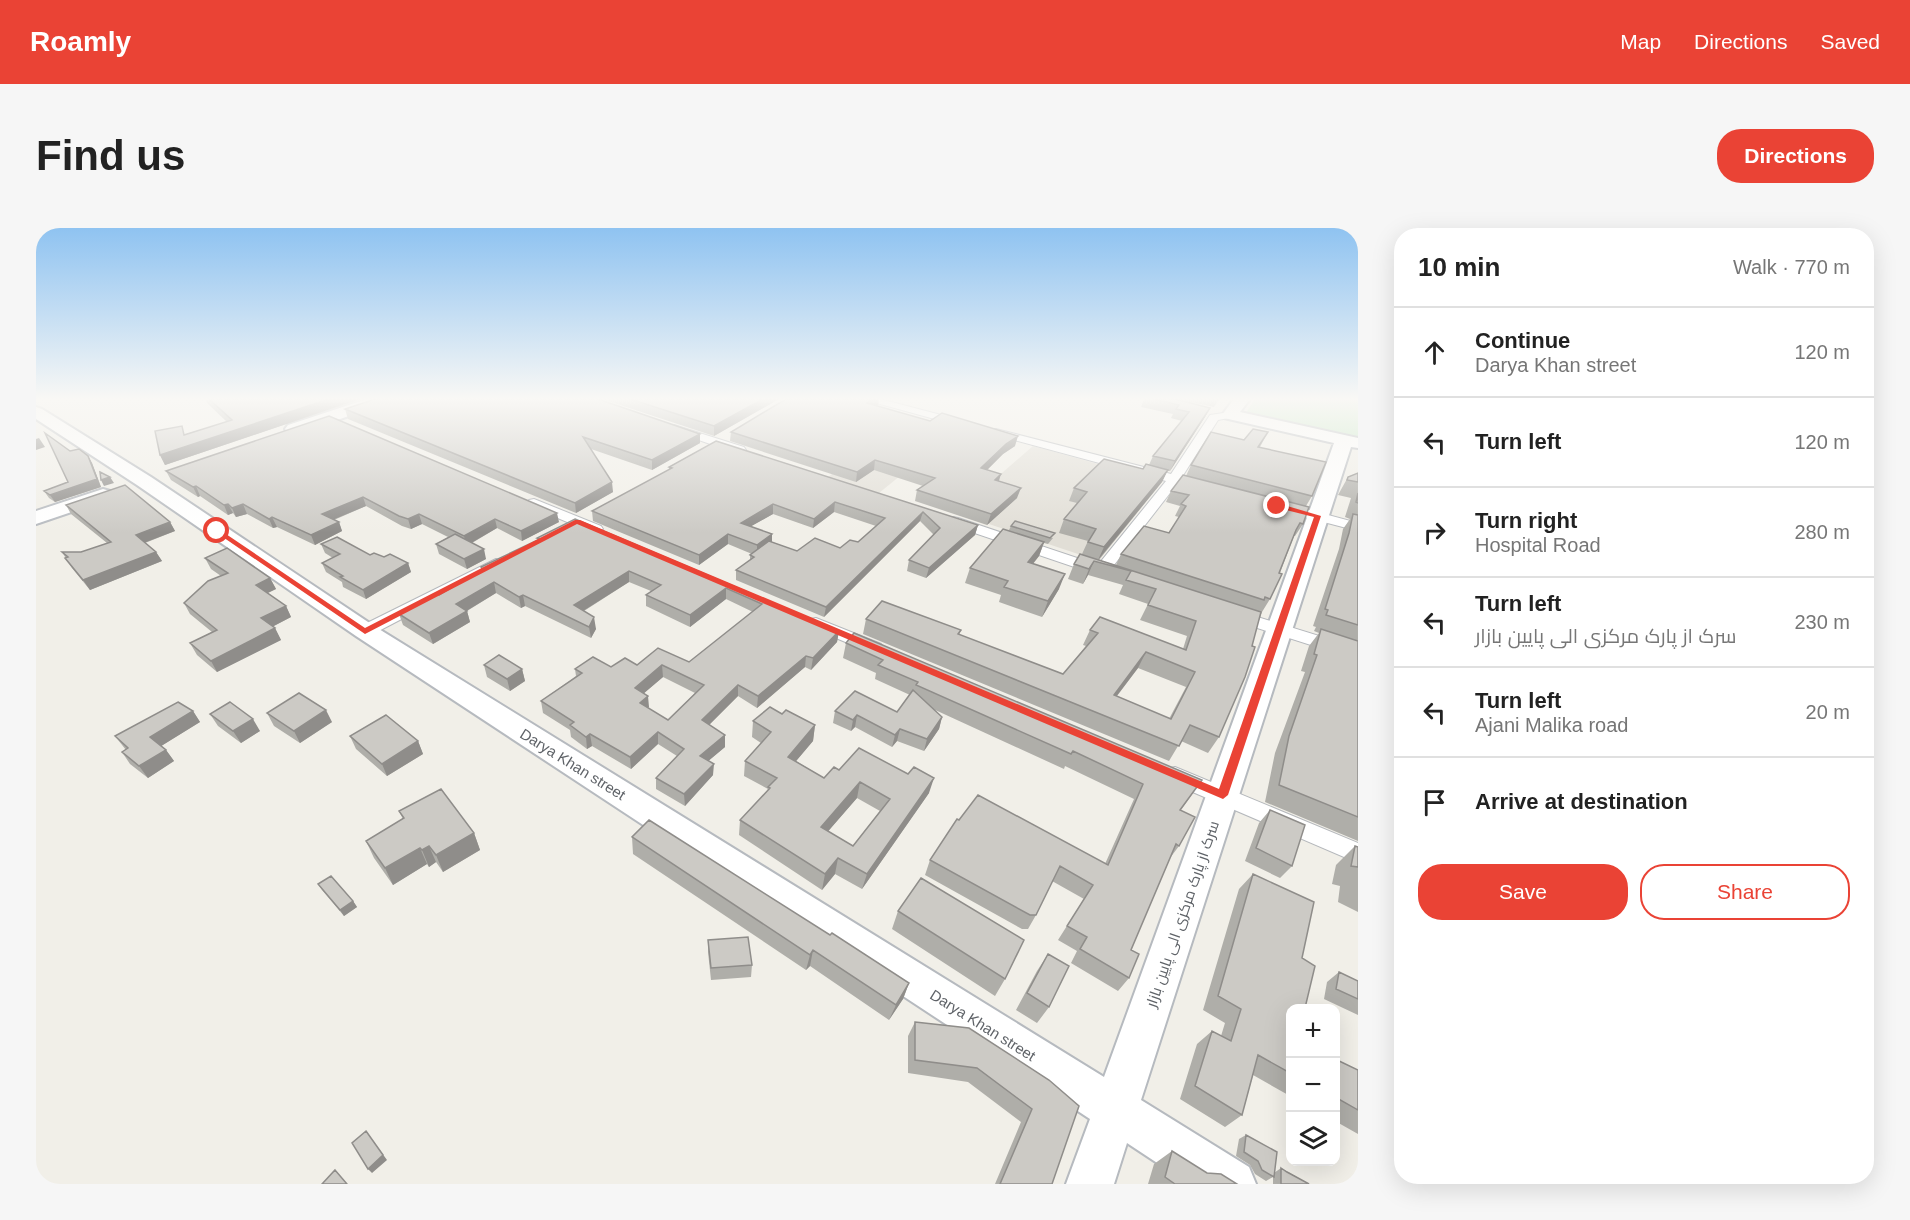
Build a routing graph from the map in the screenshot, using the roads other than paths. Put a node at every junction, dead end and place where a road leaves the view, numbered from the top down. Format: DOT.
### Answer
graph roads {
  1 [pos="94,444"];
  2 [pos="715,444"];
  3 [pos="723,444"];
  4 [pos="1039,444"];
  5 [pos="1197,444"];
  6 [pos="1350,444"];
  7 [pos="698,454"];
  8 [pos="752,454"];
  9 [pos="155,477"];
  10 [pos="1174,479"];
  11 [pos="1218,490"];
  12 [pos="513,494"];
  13 [pos="1285,507"];
  14 [pos="597,510"];
  15 [pos="1318,516"];
  16 [pos="36,518"];
  17 [pos="943,518"];
  18 [pos="577,521"];
  19 [pos="1358,527"];
  20 [pos="558,531"];
  21 [pos="610,535"];
  22 [pos="510,556"];
  23 [pos="1223,611"];
  24 [pos="796,614"];
  25 [pos="1279,630"];
  26 [pos="365,631"];
  27 [pos="1358,654"];
  28 [pos="894,656"];
  29 [pos="1157,767"];
  30 [pos="1223,795"];
  31 [pos="1358,854"];
  32 [pos="1115,1109"];
  33 [pos="1090,1184"];
  34 [pos="1232,1184"];
  1 -- 9 [label="street, Darya Khan street"];
  2 -- 7 [label="street"];
  3 -- 8 [label="street"];
  4 -- 10 [label="street"];
  5 -- 10 [label="street"];
  6 -- 15 [label="street, سرک از پارک مرکزی الی پایین بازار"];
  9 -- 16 [label="street"];
  9 -- 26 [label="street, Darya Khan street"];
  10 -- 11 [label="street"];
  10 -- 17 [label="street"];
  12 -- 18 [label="street"];
  13 -- 15 [label="street"];
  14 -- 18 [label="street"];
  15 -- 19 [label="street"];
  15 -- 25 [label="street, سرک از پارک مرکزی الی پایین بازار"];
  18 -- 20 [label="street"];
  18 -- 21 [label="street"];
  22 -- 26 [label="street"];
  23 -- 25 [label="street"];
  24 -- 28 [label="street"];
  25 -- 27 [label="street"];
  25 -- 30 [label="street, سرک از پارک مرکزی الی پایین بازار"];
  26 -- 32 [label="street, Darya Khan street"];
  29 -- 30 [label="street"];
  30 -- 31 [label="street"];
  30 -- 32 [label="street, سرک از پارک مرکزی الی پایین بازار"];
  32 -- 33 [label="street, سرک از پارک مرکزی الی پایین بازار"];
  32 -- 34 [label="street, Darya Khan street"];
}
